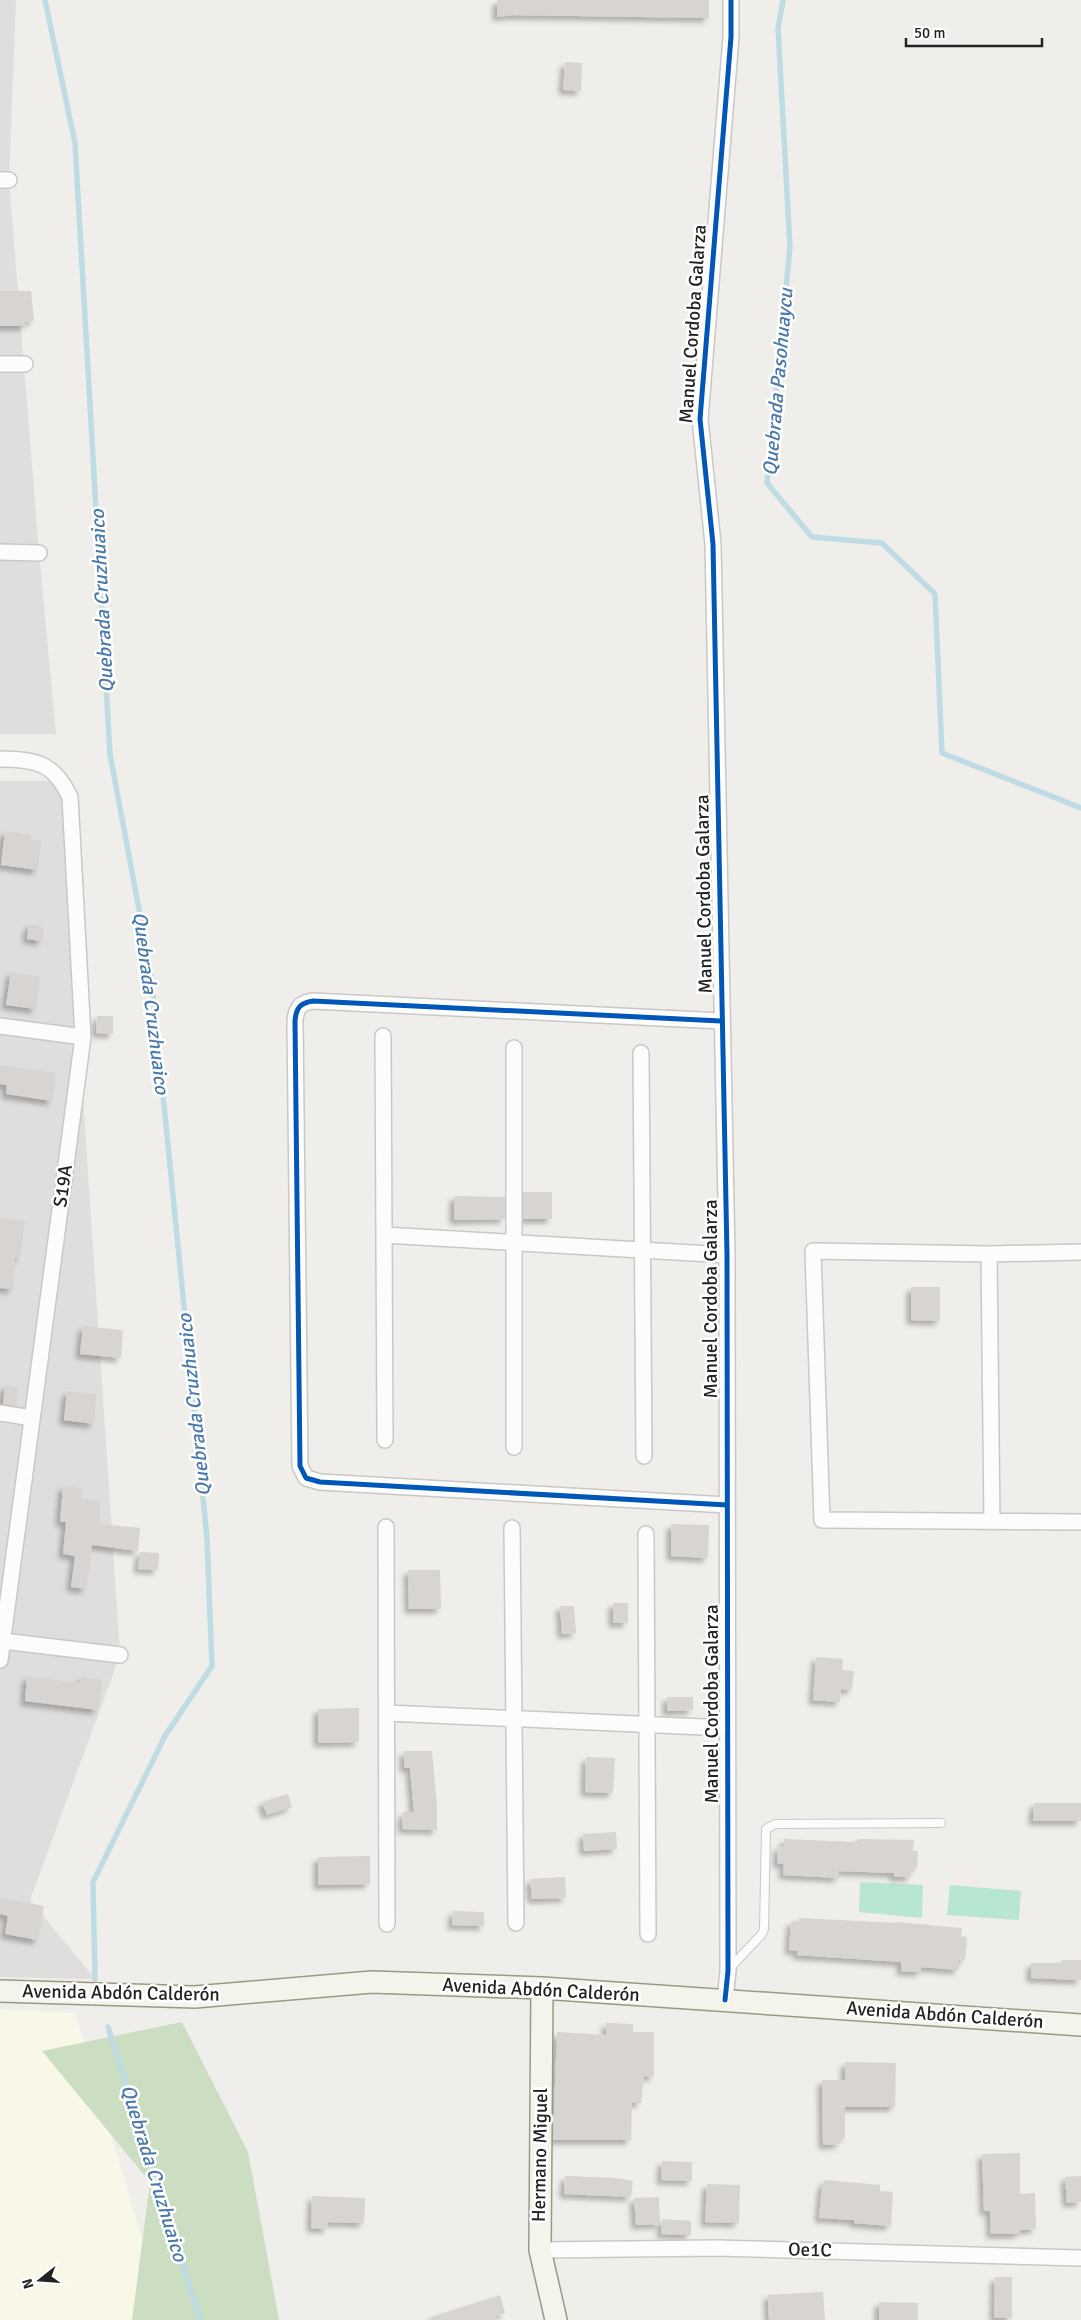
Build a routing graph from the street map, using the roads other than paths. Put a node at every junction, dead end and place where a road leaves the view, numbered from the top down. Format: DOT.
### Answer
graph roads {
  1 [pos="731,0"];
  2 [pos="0,364"];
  3 [pos="25,364"];
  4 [pos="0,552"];
  5 [pos="39,553"];
  6 [pos="0,759"];
  7 [pos="721,1021"];
  8 [pos="0,1026"];
  9 [pos="383,1036"];
  10 [pos="83,1037"];
  11 [pos="514,1048"];
  12 [pos="641,1053"];
  13 [pos="384,1235"];
  14 [pos="514,1243"];
  15 [pos="642,1250"];
  16 [pos="1081,1252"];
  17 [pos="989,1254"];
  18 [pos="727,1255"];
  19 [pos="0,1413"];
  20 [pos="32,1418"];
  21 [pos="385,1440"];
  22 [pos="514,1447"];
  23 [pos="644,1456"];
  24 [pos="726,1505"];
  25 [pos="992,1522"];
  26 [pos="1081,1522"];
  27 [pos="386,1527"];
  28 [pos="512,1528"];
  29 [pos="646,1534"];
  30 [pos="3,1641"];
  31 [pos="120,1655"];
  32 [pos="0,1660"];
  33 [pos="387,1713"];
  34 [pos="514,1719"];
  35 [pos="646,1724"];
  36 [pos="726,1728"];
  37 [pos="941,1823"];
  38 [pos="516,1923"];
  39 [pos="387,1924"];
  40 [pos="648,1934"];
  41 [pos="728,1971"];
  42 [pos="542,1988"];
  43 [pos="0,1991"];
  44 [pos="726,2000"];
  45 [pos="1081,2025"];
  46 [pos="540,2250"];
  47 [pos="1081,2258"];
  48 [pos="556,2320"];
  1 -- 7 [label="street, Manuel Cordoba Galarza"];
  2 -- 3 [label="street"];
  4 -- 5 [label="street"];
  6 -- 10 [label="street, S19A"];
  7 -- 18 [label="street, Manuel Cordoba Galarza"];
  7 -- 24 [label="street"];
  8 -- 10 [label="street"];
  9 -- 13 [label="street"];
  10 -- 20 [label="street, S19A"];
  11 -- 14 [label="street"];
  12 -- 15 [label="street"];
  13 -- 14 [label="street"];
  13 -- 21 [label="street"];
  14 -- 15 [label="street"];
  14 -- 22 [label="street"];
  15 -- 18 [label="street"];
  15 -- 23 [label="street"];
  16 -- 17 [label="street"];
  17 -- 25 [label="street"];
  17 -- 25 [label="street"];
  18 -- 24 [label="street, Manuel Cordoba Galarza"];
  19 -- 20 [label="street"];
  20 -- 30 [label="street, S19A"];
  24 -- 36 [label="street, Manuel Cordoba Galarza"];
  25 -- 26 [label="street"];
  27 -- 33 [label="street"];
  28 -- 34 [label="street"];
  29 -- 35 [label="street"];
  30 -- 31 [label="street"];
  30 -- 32 [label="street, S19A"];
  33 -- 34 [label="street"];
  33 -- 39 [label="street"];
  34 -- 35 [label="street"];
  34 -- 38 [label="street"];
  35 -- 36 [label="street"];
  35 -- 40 [label="street"];
  36 -- 41 [label="street, Manuel Cordoba Galarza"];
  37 -- 41 [label="lane"];
  41 -- 44 [label="street, Manuel Cordoba Galarza"];
  42 -- 43 [label="street, Avenida Abdón Calderón"];
  42 -- 44 [label="street, Avenida Abdón Calderón"];
  42 -- 46 [label="street, Hermano Miguel"];
  44 -- 45 [label="street, Avenida Abdón Calderón"];
  46 -- 47 [label="street, Oe1C"];
  46 -- 48 [label="street, Hermano Miguel"];
}
